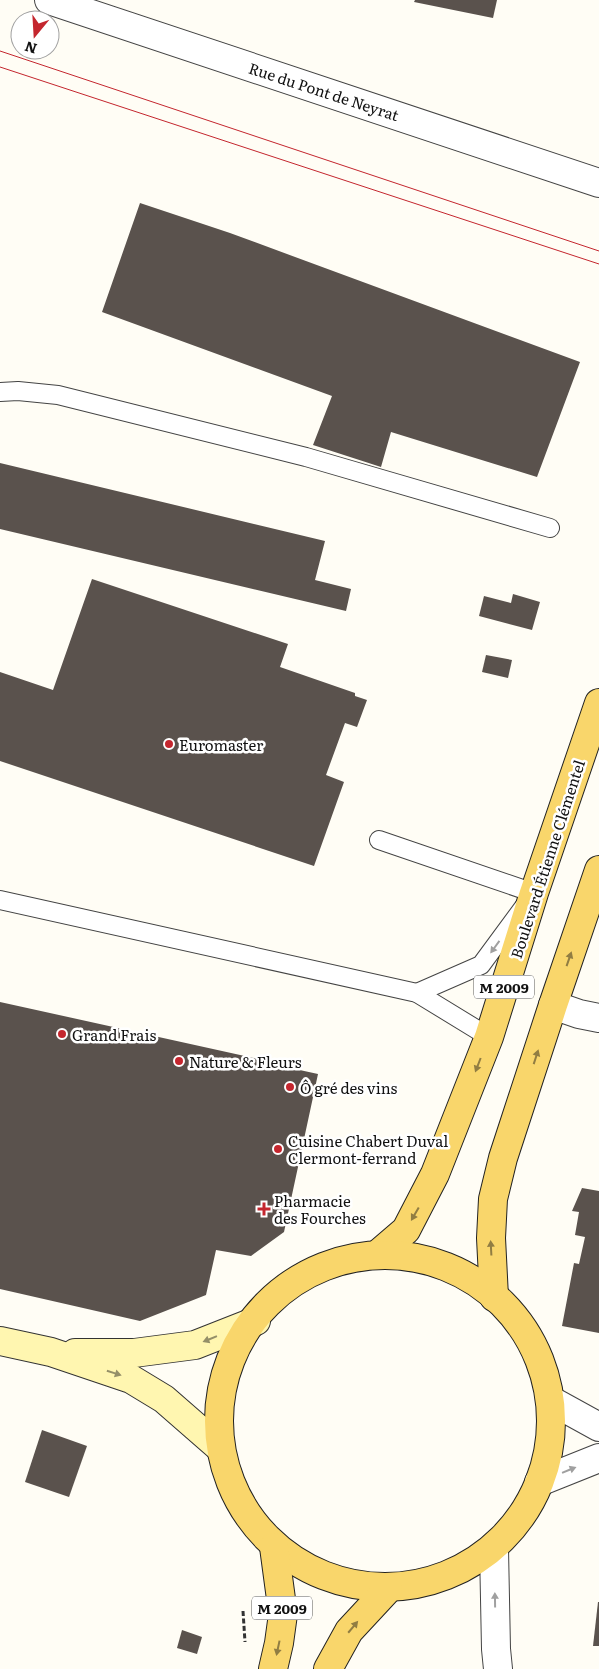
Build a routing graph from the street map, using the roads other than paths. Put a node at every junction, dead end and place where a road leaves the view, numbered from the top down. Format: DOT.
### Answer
graph roads {
  1 [pos="49,0"];
  2 [pos="599,182"];
  3 [pos="0,392"];
  4 [pos="550,528"];
  5 [pos="599,703"];
  6 [pos="379,840"];
  7 [pos="599,870"];
  8 [pos="534,893"];
  9 [pos="0,900"];
  10 [pos="417,993"];
  11 [pos="553,1005"];
  12 [pos="599,1018"];
  13 [pos="489,1037"];
  14 [pos="378,1254"];
  15 [pos="494,1297"];
  16 [pos="256,1321"];
  17 [pos="0,1341"];
  18 [pos="52,1352"];
  19 [pos="550,1400"];
  20 [pos="599,1427"];
  21 [pos="219,1447"];
  22 [pos="599,1458"];
  23 [pos="539,1482"];
  24 [pos="274,1547"];
  25 [pos="494,1549"];
  26 [pos="388,1589"];
  27 [pos="497,1659"];
  28 [pos="273,1669"];
  29 [pos="328,1669"];
  1 -- 2 [label="street, Rue du Pont de Neyrat"];
  3 -- 4 [label="lane"];
  5 -- 8 [label="main road, Boulevard Étienne Clémentel / M 2009"];
  6 -- 8 [label="lane"];
  11 -- 7 [label="main road, M 2009, one-way"];
  8 -- 10 [label="lane, one-way"];
  8 -- 13 [label="main road, Boulevard Étienne Clémentel / M 2009"];
  9 -- 10 [label="lane"];
  10 -- 13 [label="lane"];
  11 -- 12 [label="street"];
  15 -- 11 [label="main road, M 2009, one-way"];
  13 -- 14 [label="main road, Boulevard Étienne Clémentel / M 2009, one-way"];
  14 -- 15 [label="main road"];
  14 -- 16 [label="main road"];
  15 -- 19 [label="main road"];
  16 -- 18 [label="main road, one-way"];
  16 -- 21 [label="main road"];
  17 -- 18 [label="main road"];
  18 -- 21 [label="main road, one-way"];
  19 -- 20 [label="street"];
  19 -- 23 [label="main road"];
  21 -- 24 [label="main road"];
  23 -- 22 [label="street, one-way"];
  23 -- 25 [label="main road"];
  24 -- 26 [label="main road"];
  24 -- 28 [label="main road, M 2009, one-way"];
  25 -- 26 [label="main road"];
  27 -- 25 [label="street, one-way"];
  29 -- 26 [label="main road, one-way"];
}
